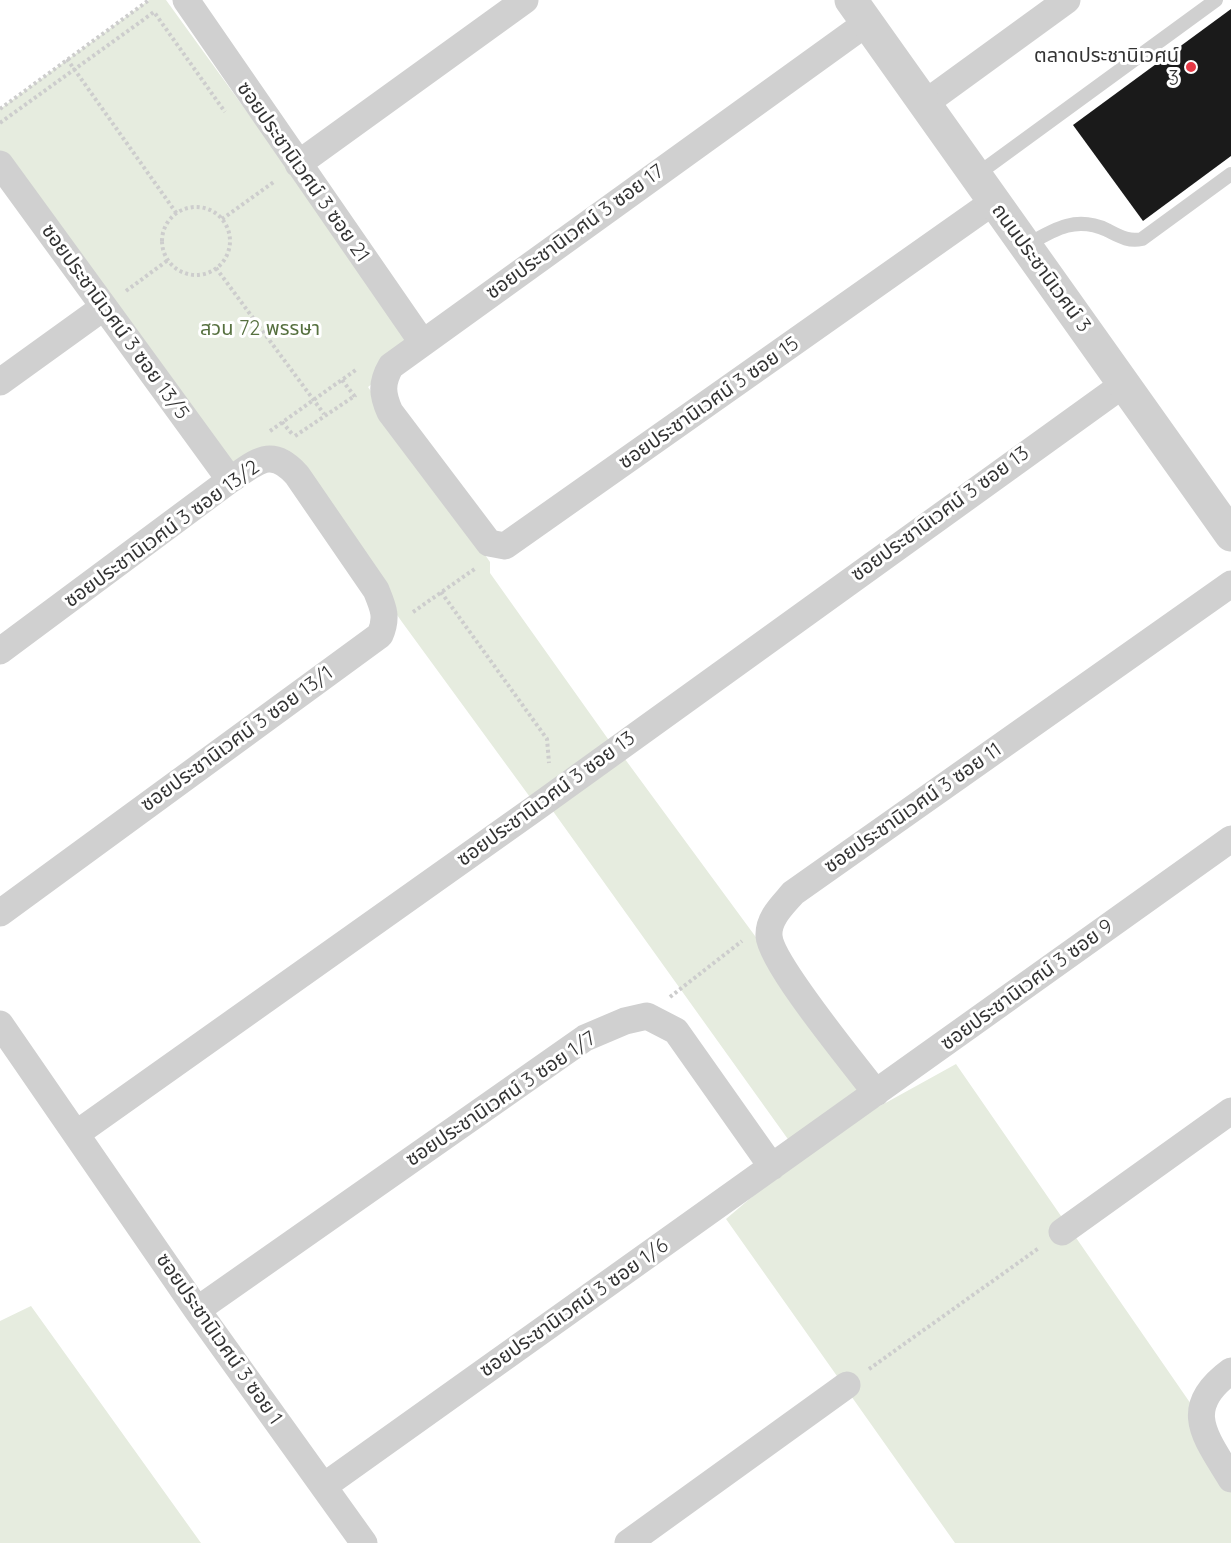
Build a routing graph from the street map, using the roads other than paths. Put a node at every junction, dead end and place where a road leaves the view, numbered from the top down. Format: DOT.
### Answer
graph roads {
  1 [pos="186,0"];
  2 [pos="525,0"];
  3 [pos="1067,0"];
  4 [pos="1216,0"];
  5 [pos="859,11"];
  6 [pos="924,104"];
  7 [pos="0,164"];
  8 [pos="290,170"];
  9 [pos="1231,174"];
  10 [pos="984,189"];
  11 [pos="1025,246"];
  12 [pos="104,307"];
  13 [pos="422,342"];
  14 [pos="0,382"];
  15 [pos="1124,384"];
  16 [pos="440,478"];
  17 [pos="230,480"];
  18 [pos="336,533"];
  19 [pos="1231,535"];
  20 [pos="1231,584"];
  21 [pos="0,651"];
  22 [pos="1231,839"];
  23 [pos="0,913"];
  24 [pos="0,1024"];
  25 [pos="876,1093"];
  26 [pos="1231,1111"];
  27 [pos="823,1130"];
  28 [pos="76,1134"];
  29 [pos="772,1167"];
  30 [pos="1062,1232"];
  31 [pos="197,1310"];
  32 [pos="1231,1371"];
  33 [pos="847,1385"];
  34 [pos="1231,1479"];
  35 [pos="324,1486"];
  36 [pos="364,1543"];
  37 [pos="627,1543"];
  1 -- 8 [label="street, ซอยประชานิเวศน์ 3 ซอย 21"];
  2 -- 8 [label="street"];
  3 -- 6 [label="street"];
  4 -- 10 [label="lane"];
  5 -- 6 [label="street, ถนนประชานิเวศน์ 3"];
  5 -- 13 [label="street, ซอยประชานิเวศน์ 3 ซอย 17"];
  6 -- 10 [label="street, ถนนประชานิเวศน์ 3"];
  7 -- 12 [label="street, ซอยประชานิเวศน์ 3 ซอย 13/5"];
  8 -- 13 [label="street, ซอยประชานิเวศน์ 3 ซอย 21"];
  9 -- 11 [label="lane"];
  10 -- 11 [label="street, ถนนประชานิเวศน์ 3"];
  10 -- 16 [label="street, ซอยประชานิเวศน์ 3 ซอย 15"];
  11 -- 15 [label="street, ถนนประชานิเวศน์ 3"];
  12 -- 14 [label="street"];
  12 -- 17 [label="street, ซอยประชานิเวศน์ 3 ซอย 13/5"];
  13 -- 16 [label="street, ซอยประชานิเวศน์ 3 ซอย 17"];
  15 -- 19 [label="street, ถนนประชานิเวศน์ 3"];
  15 -- 28 [label="street, ซอยประชานิเวศน์ 3 ซอย 13"];
  17 -- 18 [label="street, ซอยประชานิเวศน์ 3 ซอย 13/2"];
  17 -- 21 [label="street, ซอยประชานิเวศน์ 3 ซอย 13/2"];
  18 -- 23 [label="street, ซอยประชานิเวศน์ 3 ซอย 13/1"];
  20 -- 25 [label="street, ซอยประชานิเวศน์ 3 ซอย 11"];
  22 -- 25 [label="street, ซอยประชานิเวศน์ 3 ซอย 9"];
  24 -- 28 [label="street"];
  25 -- 27 [label="street, ซอยประชานิเวศน์ 3 ซอย 9"];
  26 -- 30 [label="street"];
  27 -- 29 [label="street, ซอยประชานิเวศน์ 3 ซอย 1/6"];
  28 -- 31 [label="street, ซอยประชานิเวศน์ 3 ซอย 1"];
  29 -- 31 [label="street, ซอยประชานิเวศน์ 3 ซอย 1/7"];
  29 -- 35 [label="street, ซอยประชานิเวศน์ 3 ซอย 1/6"];
  31 -- 35 [label="street, ซอยประชานิเวศน์ 3 ซอย 1"];
  32 -- 34 [label="street"];
  33 -- 37 [label="street"];
  35 -- 36 [label="street, ซอยประชานิเวศน์ 3 ซอย 1"];
}
